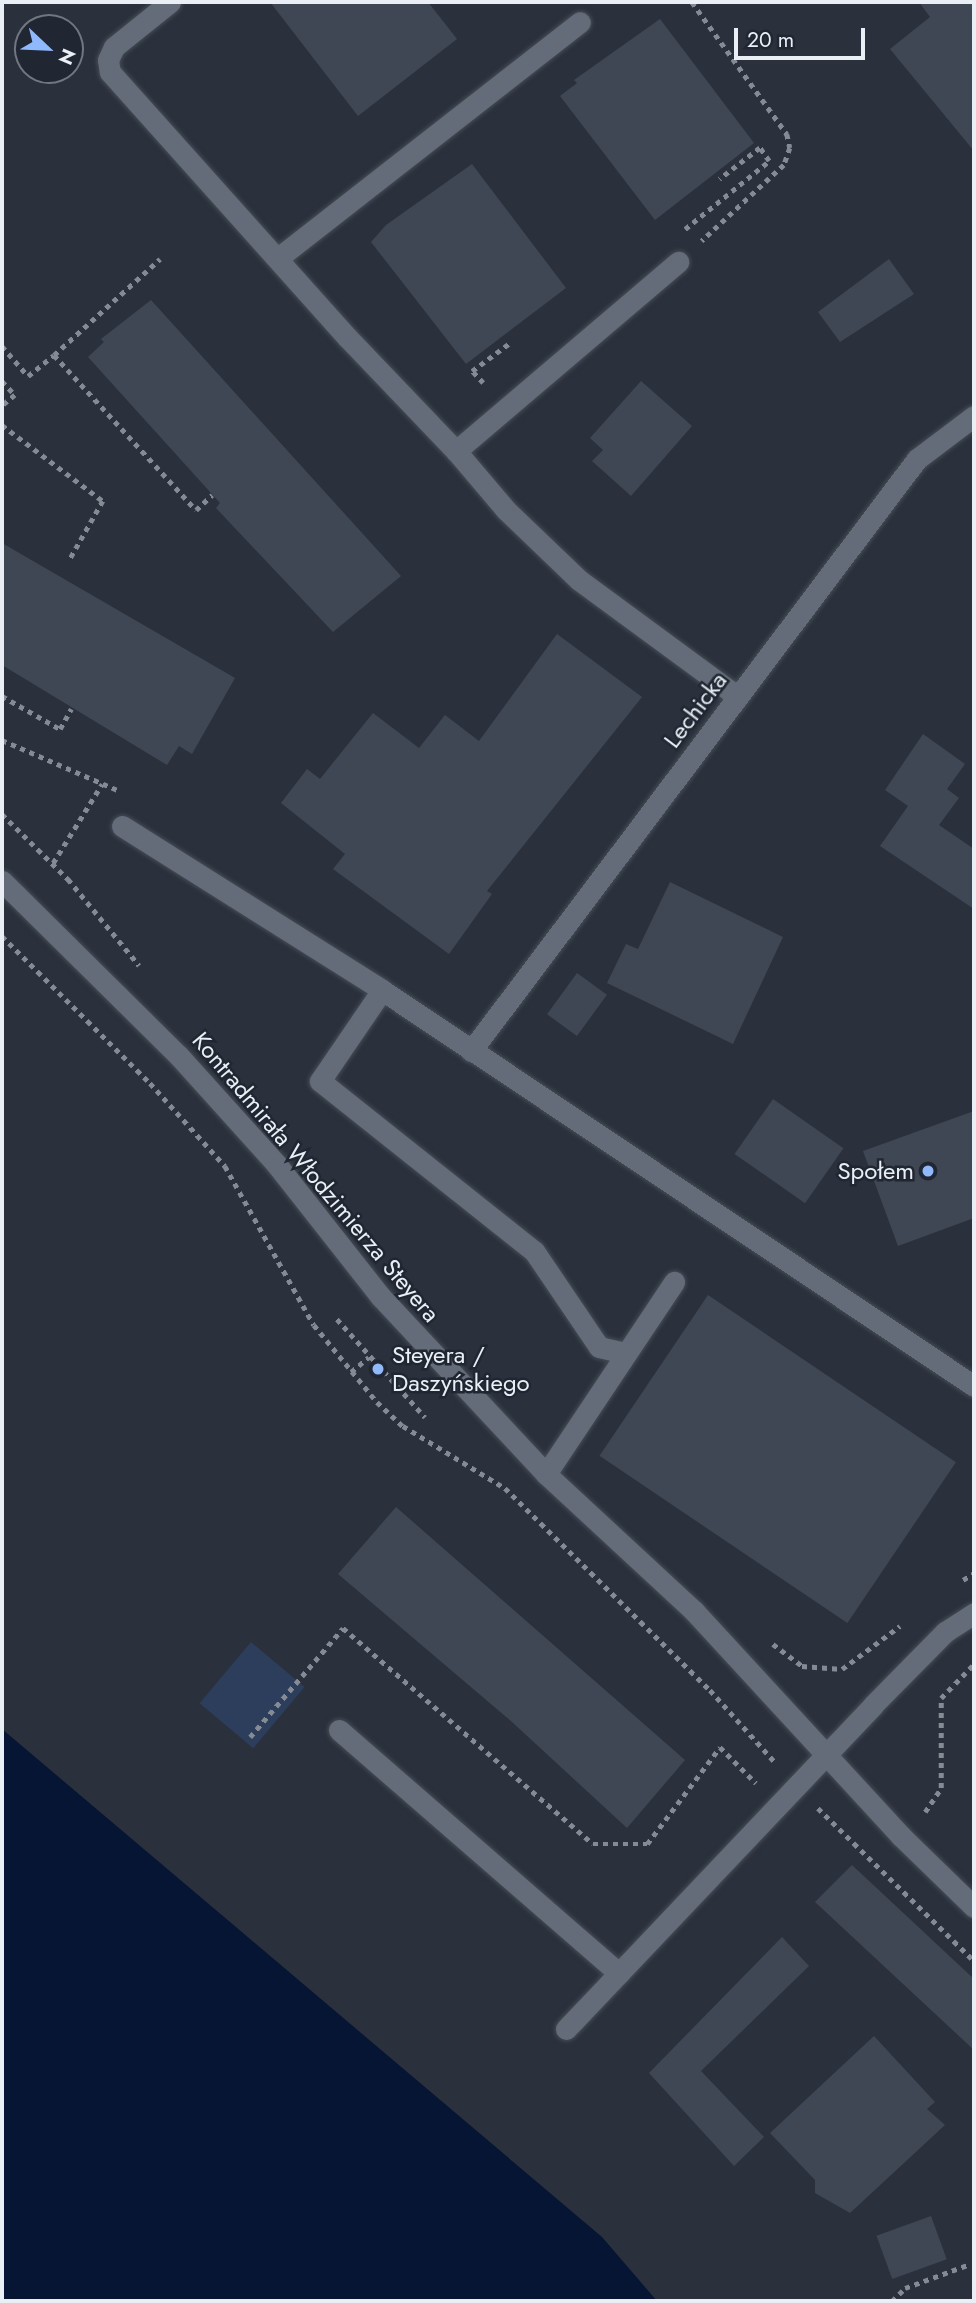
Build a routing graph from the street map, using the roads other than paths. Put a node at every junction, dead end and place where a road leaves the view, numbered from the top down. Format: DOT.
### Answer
graph roads {
  1 [pos="170,2"];
  2 [pos="580,22"];
  3 [pos="278,258"];
  4 [pos="678,262"];
  5 [pos="974,416"];
  6 [pos="456,451"];
  7 [pos="738,697"];
  8 [pos="122,826"];
  9 [pos="2,881"];
  10 [pos="382,990"];
  11 [pos="471,1051"];
  12 [pos="674,1282"];
  13 [pos="625,1353"];
  14 [pos="974,1385"];
  15 [pos="546,1475"];
  16 [pos="974,1613"];
  17 [pos="339,1730"];
  18 [pos="828,1753"];
  19 [pos="974,1908"];
  20 [pos="619,1973"];
  21 [pos="566,2029"];
  1 -- 3 [label="street"];
  2 -- 3 [label="street"];
  3 -- 6 [label="street"];
  4 -- 6 [label="street"];
  5 -- 7 [label="street, Lechicka"];
  6 -- 7 [label="street"];
  7 -- 11 [label="street, Lechicka"];
  8 -- 10 [label="street"];
  9 -- 15 [label="street, Kontradmirała Włodzimierza Steyera"];
  10 -- 11 [label="street"];
  10 -- 13 [label="street"];
  11 -- 14 [label="street"];
  12 -- 13 [label="street"];
  13 -- 15 [label="street"];
  15 -- 18 [label="street, Kontradmirała Włodzimierza Steyera"];
  16 -- 18 [label="street"];
  17 -- 20 [label="street"];
  18 -- 19 [label="street, Kontradmirała Włodzimierza Steyera"];
  18 -- 20 [label="street"];
  20 -- 21 [label="street"];
}
